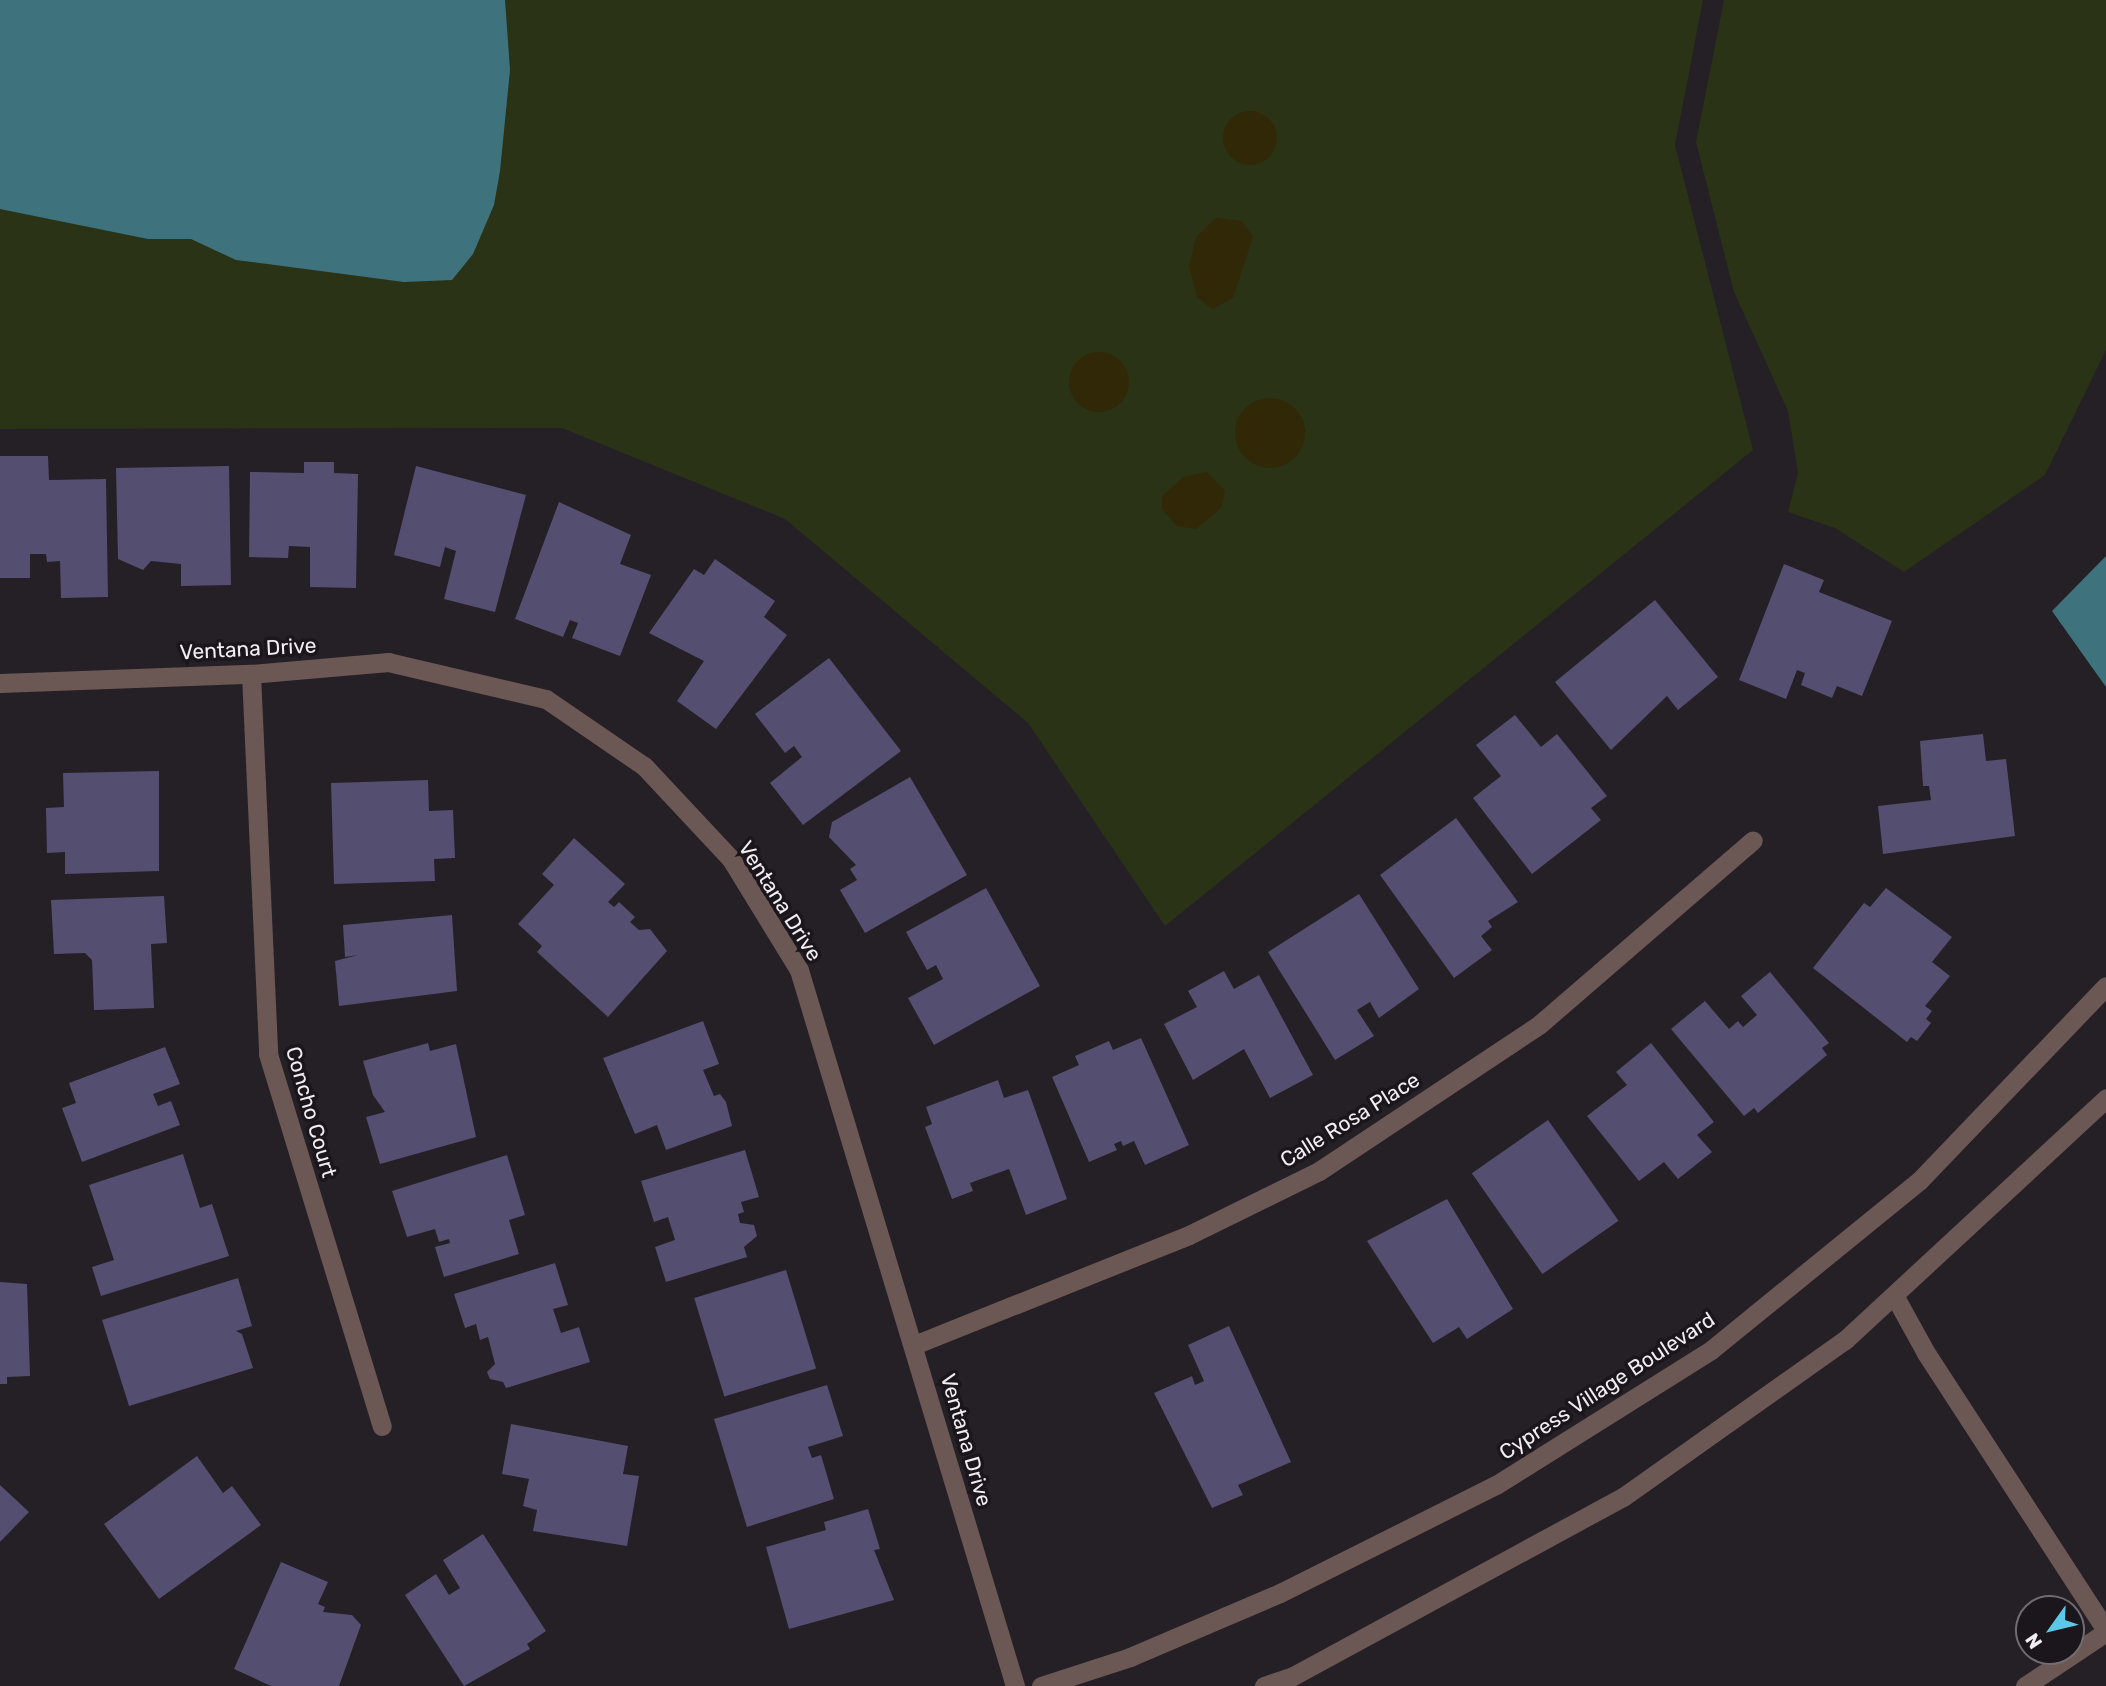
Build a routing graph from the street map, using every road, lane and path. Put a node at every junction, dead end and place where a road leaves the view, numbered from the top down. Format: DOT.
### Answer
graph roads {
  1 [pos="251,674"];
  2 [pos="0,683"];
  3 [pos="1753,840"];
  4 [pos="2106,986"];
  5 [pos="2106,1098"];
  6 [pos="1894,1294"];
  7 [pos="914,1345"];
  8 [pos="382,1426"];
  9 [pos="2106,1631"];
  10 [pos="1014,1686"];
  11 [pos="1041,1686"];
  12 [pos="1264,1686"];
  13 [pos="2025,1686"];
  1 -- 2 [label="street, Ventana Drive"];
  1 -- 7 [label="street, Ventana Drive"];
  1 -- 8 [label="street, Concho Court"];
  3 -- 7 [label="street, Calle Rosa Place"];
  4 -- 11 [label="street, Cypress Village Boulevard"];
  5 -- 6 [label="street"];
  6 -- 9 [label="street"];
  6 -- 12 [label="street"];
  7 -- 10 [label="street, Ventana Drive"];
  9 -- 13 [label="street"];
}
